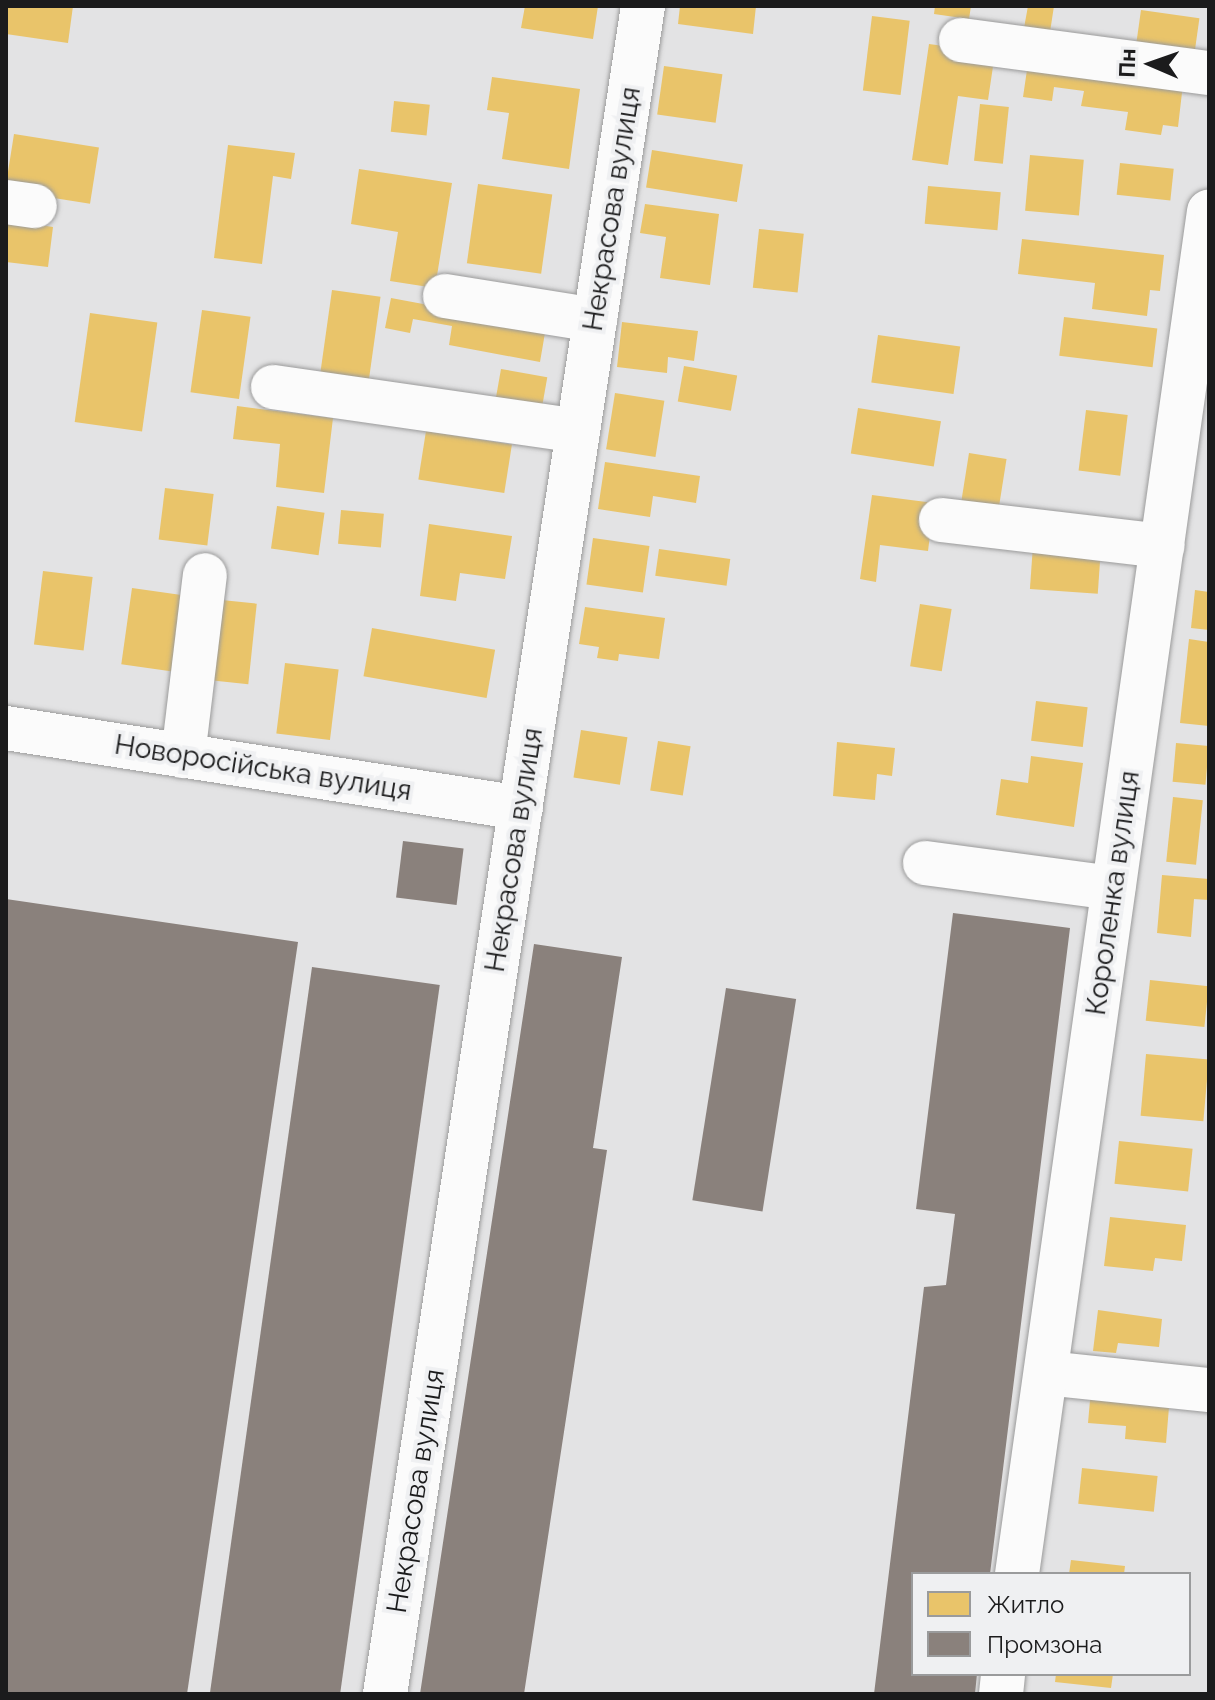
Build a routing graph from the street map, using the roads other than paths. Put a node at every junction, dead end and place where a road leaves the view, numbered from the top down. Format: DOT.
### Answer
graph roads {
  1 [pos="643,6"];
  2 [pos="961,40"];
  3 [pos="1209,73"];
  4 [pos="1209,211"];
  5 [pos="445,296"];
  6 [pos="595,320"];
  7 [pos="1198,367"];
  8 [pos="273,387"];
  9 [pos="578,431"];
  10 [pos="941,520"];
  11 [pos="1162,546"];
  12 [pos="205,575"];
  13 [pos="6,728"];
  14 [pos="183,756"];
  15 [pos="521,808"];
  16 [pos="925,863"];
  17 [pos="1113,888"];
  18 [pos="1046,1373"];
  19 [pos="1209,1390"];
  20 [pos="1017,1572"];
  21 [pos="385,1694"];
  1 -- 6 [label="street, Некрасова вулиця"];
  2 -- 3 [label="street"];
  4 -- 7 [label="street, Короленка вулиця"];
  5 -- 6 [label="street"];
  6 -- 9 [label="street, Некрасова вулиця"];
  7 -- 11 [label="street, Короленка вулиця"];
  8 -- 9 [label="street"];
  9 -- 15 [label="street, Некрасова вулиця"];
  10 -- 11 [label="street"];
  11 -- 17 [label="street, Короленка вулиця"];
  12 -- 14 [label="street"];
  13 -- 14 [label="street, Новоросійська вулиця"];
  14 -- 15 [label="street, Новоросійська вулиця"];
  15 -- 21 [label="street, Некрасова вулиця"];
  16 -- 17 [label="street"];
  17 -- 18 [label="street, Короленка вулиця"];
  18 -- 19 [label="street"];
  18 -- 20 [label="street, Короленка вулиця"];
}
